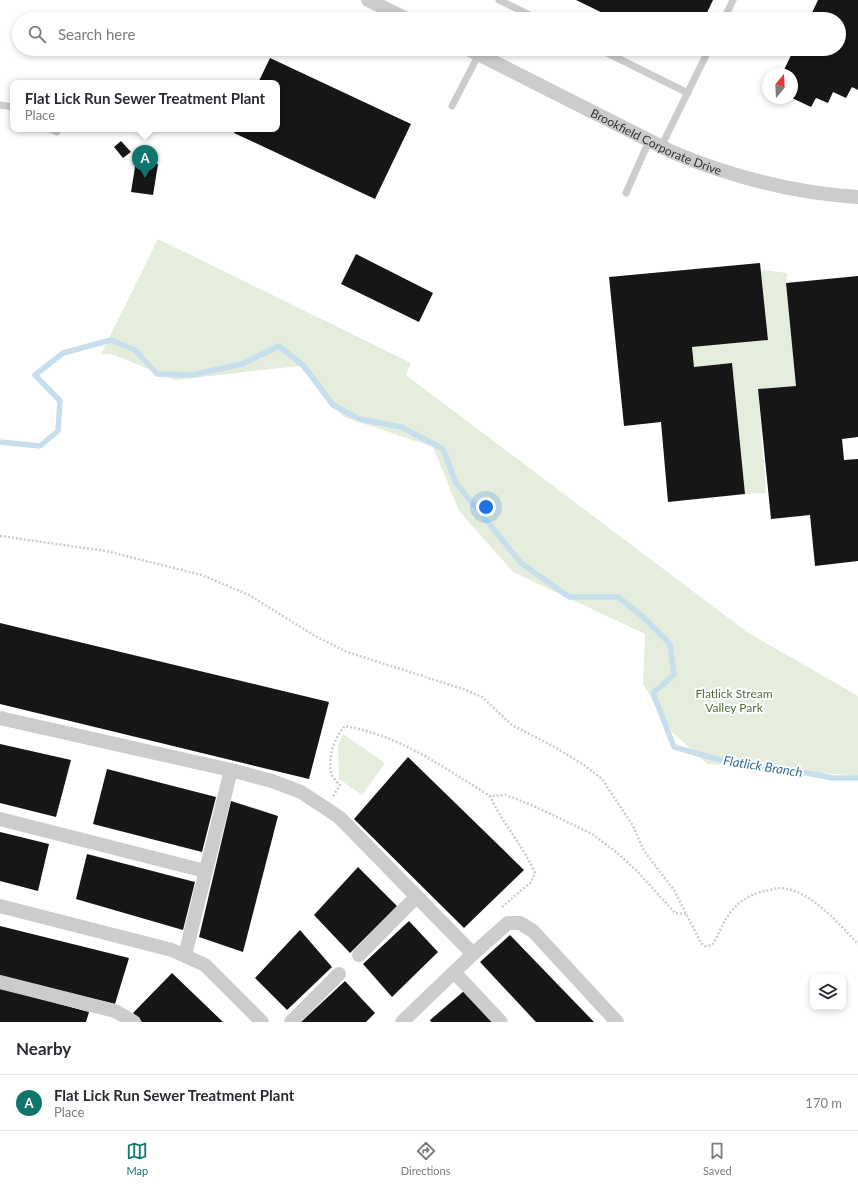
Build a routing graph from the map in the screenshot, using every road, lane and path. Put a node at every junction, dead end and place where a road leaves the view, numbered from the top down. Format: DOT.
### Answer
graph roads {
  1 [pos="368,0"];
  2 [pos="499,0"];
  3 [pos="733,0"];
  4 [pos="393,12"];
  5 [pos="524,12"];
  6 [pos="727,12"];
  7 [pos="471,56"];
  8 [pos="481,56"];
  9 [pos="612,56"];
  10 [pos="706,56"];
  11 [pos="688,93"];
  12 [pos="0,105"];
  13 [pos="452,106"];
  14 [pos="10,107"];
  15 [pos="655,144"];
  16 [pos="626,193"];
  17 [pos="858,197"];
  18 [pos="0,536"];
  19 [pos="0,718"];
  20 [pos="232,770"];
  21 [pos="490,796"];
  22 [pos="325,808"];
  23 [pos="0,819"];
  24 [pos="205,871"];
  25 [pos="416,896"];
  26 [pos="0,906"];
  27 [pos="497,912"];
  28 [pos="686,914"];
  29 [pos="858,944"];
  30 [pos="473,954"];
  31 [pos="185,955"];
  32 [pos="359,955"];
  33 [pos="454,972"];
  34 [pos="338,974"];
  35 [pos="0,982"];
  36 [pos="134,1022"];
  37 [pos="262,1022"];
  38 [pos="291,1022"];
  39 [pos="402,1022"];
  40 [pos="501,1022"];
  41 [pos="617,1022"];
  1 -- 4 [label="street"];
  2 -- 5 [label="lane"];
  3 -- 6 [label="lane"];
  7 -- 13 [label="lane"];
  8 -- 15 [label="street, Brookfield Corporate Drive"];
  9 -- 11 [label="lane"];
  10 -- 11 [label="lane"];
  11 -- 15 [label="lane"];
  12 -- 14 [label="lane"];
  15 -- 16 [label="lane"];
  15 -- 17 [label="street, Brookfield Corporate Drive"];
  18 -- 28 [label="path"];
  19 -- 20 [label="street"];
  20 -- 22 [label="street"];
  20 -- 24 [label="street"];
  21 -- 22 [label="path"];
  21 -- 27 [label="path"];
  21 -- 28 [label="path"];
  22 -- 25 [label="street"];
  23 -- 24 [label="street"];
  24 -- 31 [label="street"];
  25 -- 30 [label="street"];
  25 -- 32 [label="street"];
  26 -- 31 [label="street"];
  28 -- 29 [label="path"];
  30 -- 33 [label="street"];
  30 -- 41 [label="street"];
  31 -- 37 [label="street"];
  33 -- 39 [label="street"];
  33 -- 40 [label="street"];
  34 -- 38 [label="street"];
  35 -- 36 [label="street"];
}
